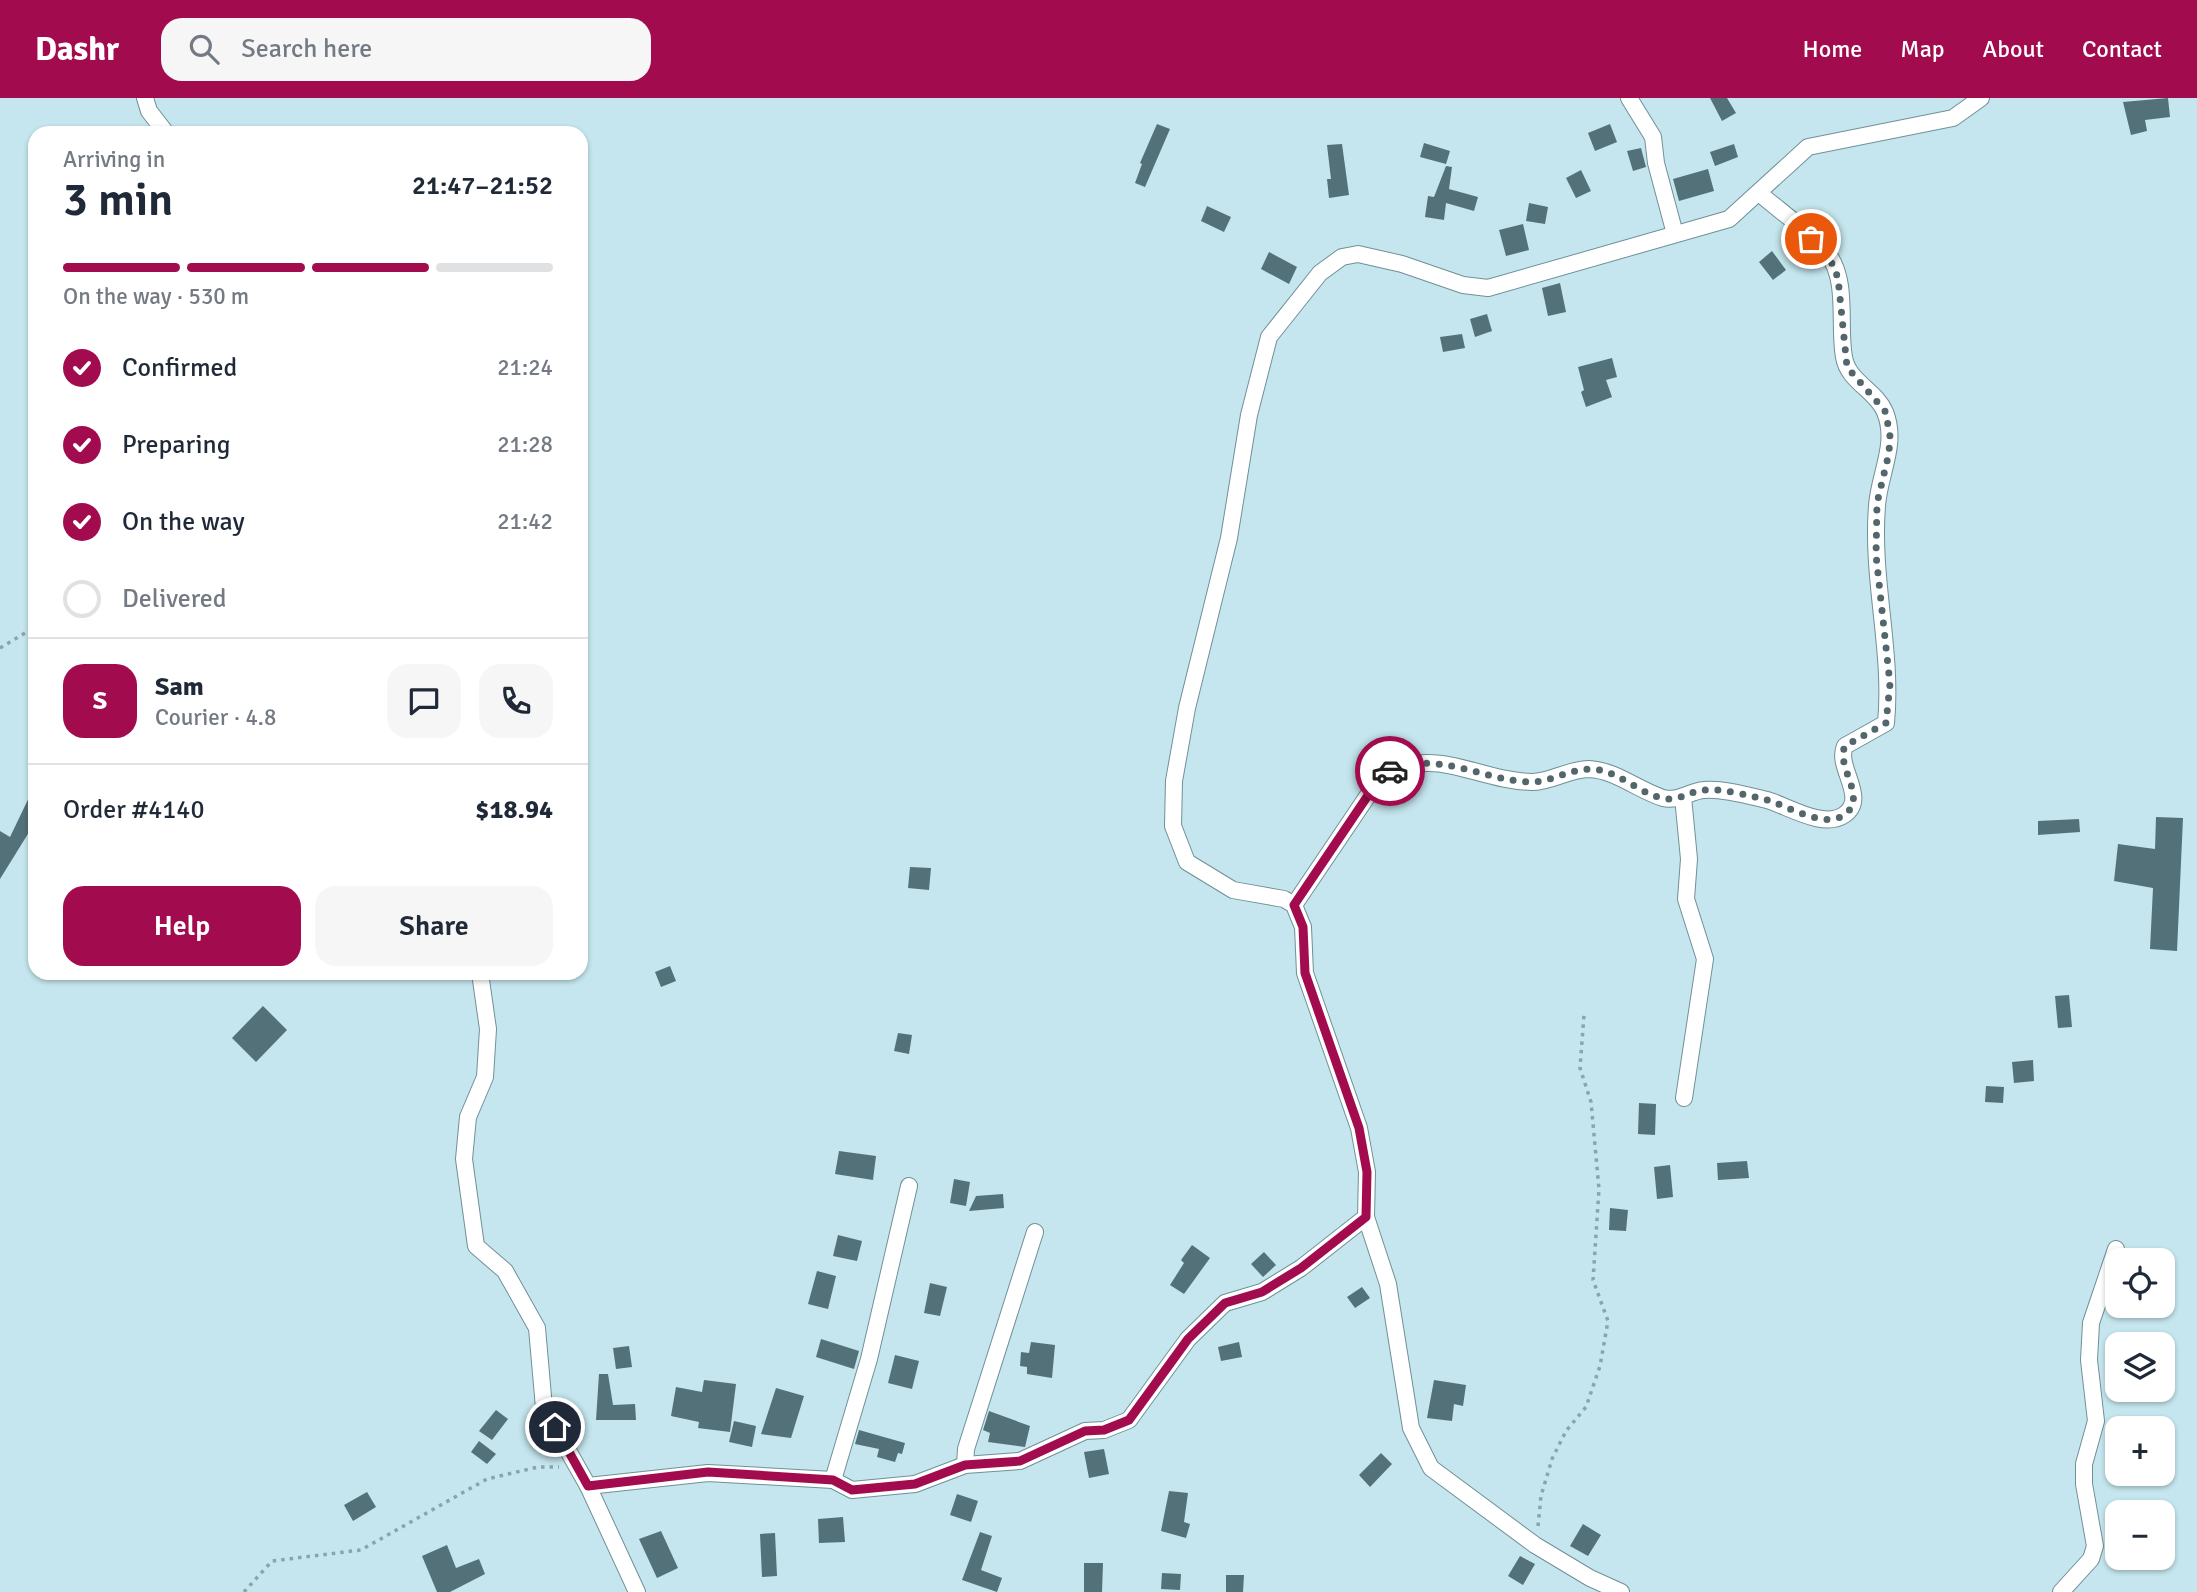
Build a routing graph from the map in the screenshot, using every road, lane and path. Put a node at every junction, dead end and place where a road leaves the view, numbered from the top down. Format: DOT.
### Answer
graph roads {
  1 [pos="145,98"];
  2 [pos="1629,98"];
  3 [pos="1981,98"];
  4 [pos="161,126"];
  5 [pos="1759,193"];
  6 [pos="1675,234"];
  7 [pos="28,631"];
  8 [pos="0,648"];
  9 [pos="1683,797"];
  10 [pos="1294,905"];
  11 [pos="481,980"];
  12 [pos="1584,1015"];
  13 [pos="1684,1098"];
  14 [pos="909,1186"];
  15 [pos="1366,1217"];
  16 [pos="1035,1231"];
  17 [pos="2105,1282"];
  18 [pos="965,1465"];
  19 [pos="575,1466"];
  20 [pos="833,1480"];
  21 [pos="588,1486"];
  22 [pos="1535,1545"];
  23 [pos="244,1592"];
  24 [pos="637,1592"];
  25 [pos="1621,1592"];
  26 [pos="2061,1592"];
  1 -- 4 [label="street"];
  2 -- 6 [label="street"];
  3 -- 5 [label="street"];
  5 -- 6 [label="street"];
  5 -- 9 [label="street"];
  6 -- 10 [label="street"];
  7 -- 8 [label="path"];
  9 -- 10 [label="street"];
  9 -- 13 [label="street"];
  10 -- 15 [label="street"];
  11 -- 19 [label="street"];
  12 -- 22 [label="path"];
  14 -- 20 [label="street"];
  15 -- 18 [label="street"];
  15 -- 22 [label="street"];
  16 -- 18 [label="street"];
  17 -- 26 [label="street"];
  18 -- 20 [label="street"];
  19 -- 21 [label="street"];
  19 -- 23 [label="path"];
  20 -- 21 [label="street"];
  21 -- 24 [label="street"];
  22 -- 25 [label="street"];
}
